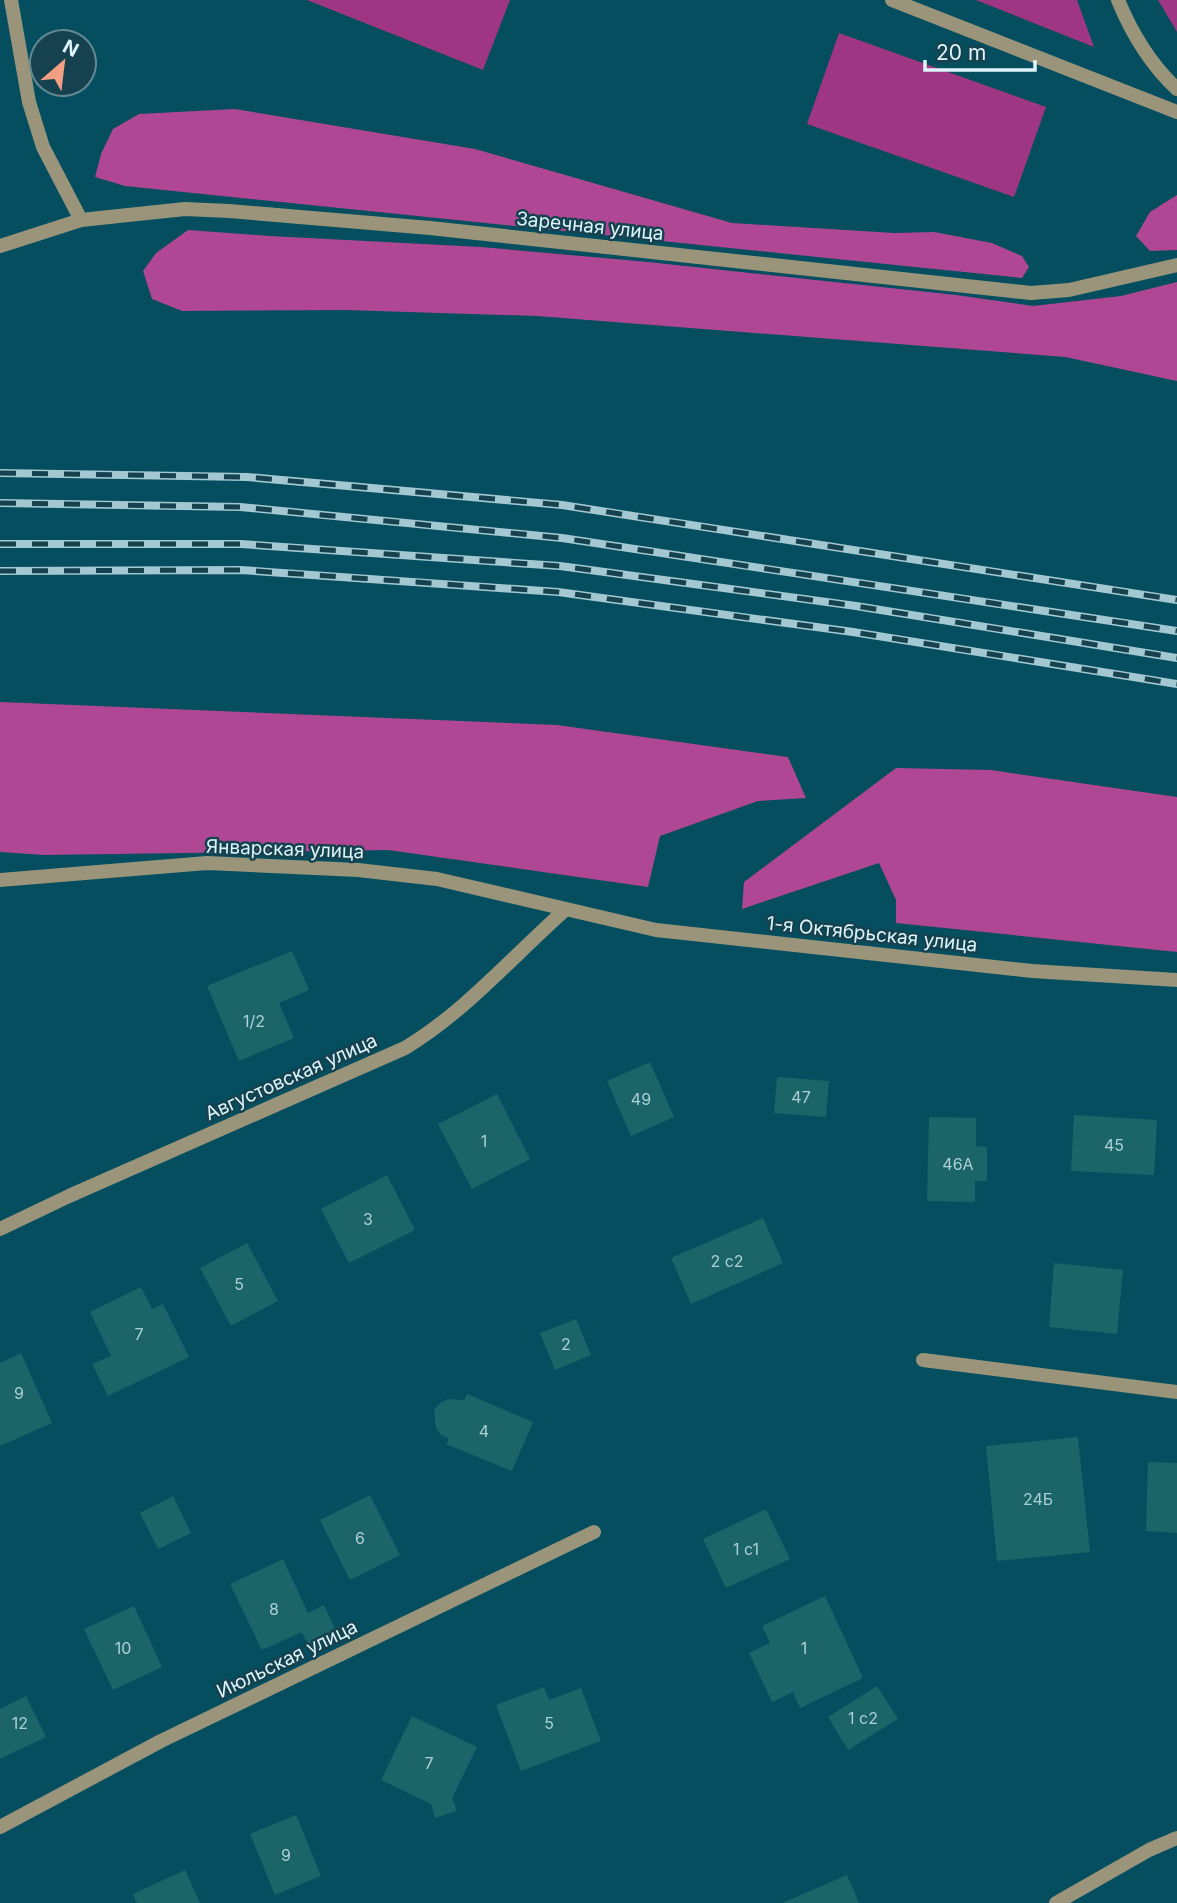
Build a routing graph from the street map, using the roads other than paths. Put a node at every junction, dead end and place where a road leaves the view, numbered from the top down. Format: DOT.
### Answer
graph roads {
  1 [pos="11,0"];
  2 [pos="892,0"];
  3 [pos="1118,0"];
  4 [pos="1177,89"];
  5 [pos="1177,113"];
  6 [pos="80,220"];
  7 [pos="0,246"];
  8 [pos="1177,264"];
  9 [pos="0,880"];
  10 [pos="565,910"];
  11 [pos="1177,980"];
  12 [pos="0,1229"];
  13 [pos="923,1360"];
  14 [pos="1177,1392"];
  15 [pos="594,1532"];
  16 [pos="0,1827"];
  17 [pos="1177,1838"];
  18 [pos="1056,1903"];
  1 -- 6 [label="street"];
  2 -- 5 [label="street"];
  3 -- 4 [label="street"];
  6 -- 7 [label="street, Заречная улица"];
  6 -- 8 [label="street, Заречная улица"];
  9 -- 10 [label="street, Январская улица"];
  10 -- 11 [label="street, 1-я Октябрьская улица"];
  10 -- 12 [label="street, Августовская улица"];
  13 -- 14 [label="street"];
  15 -- 16 [label="street, Июльская улица"];
  17 -- 18 [label="street"];
}
